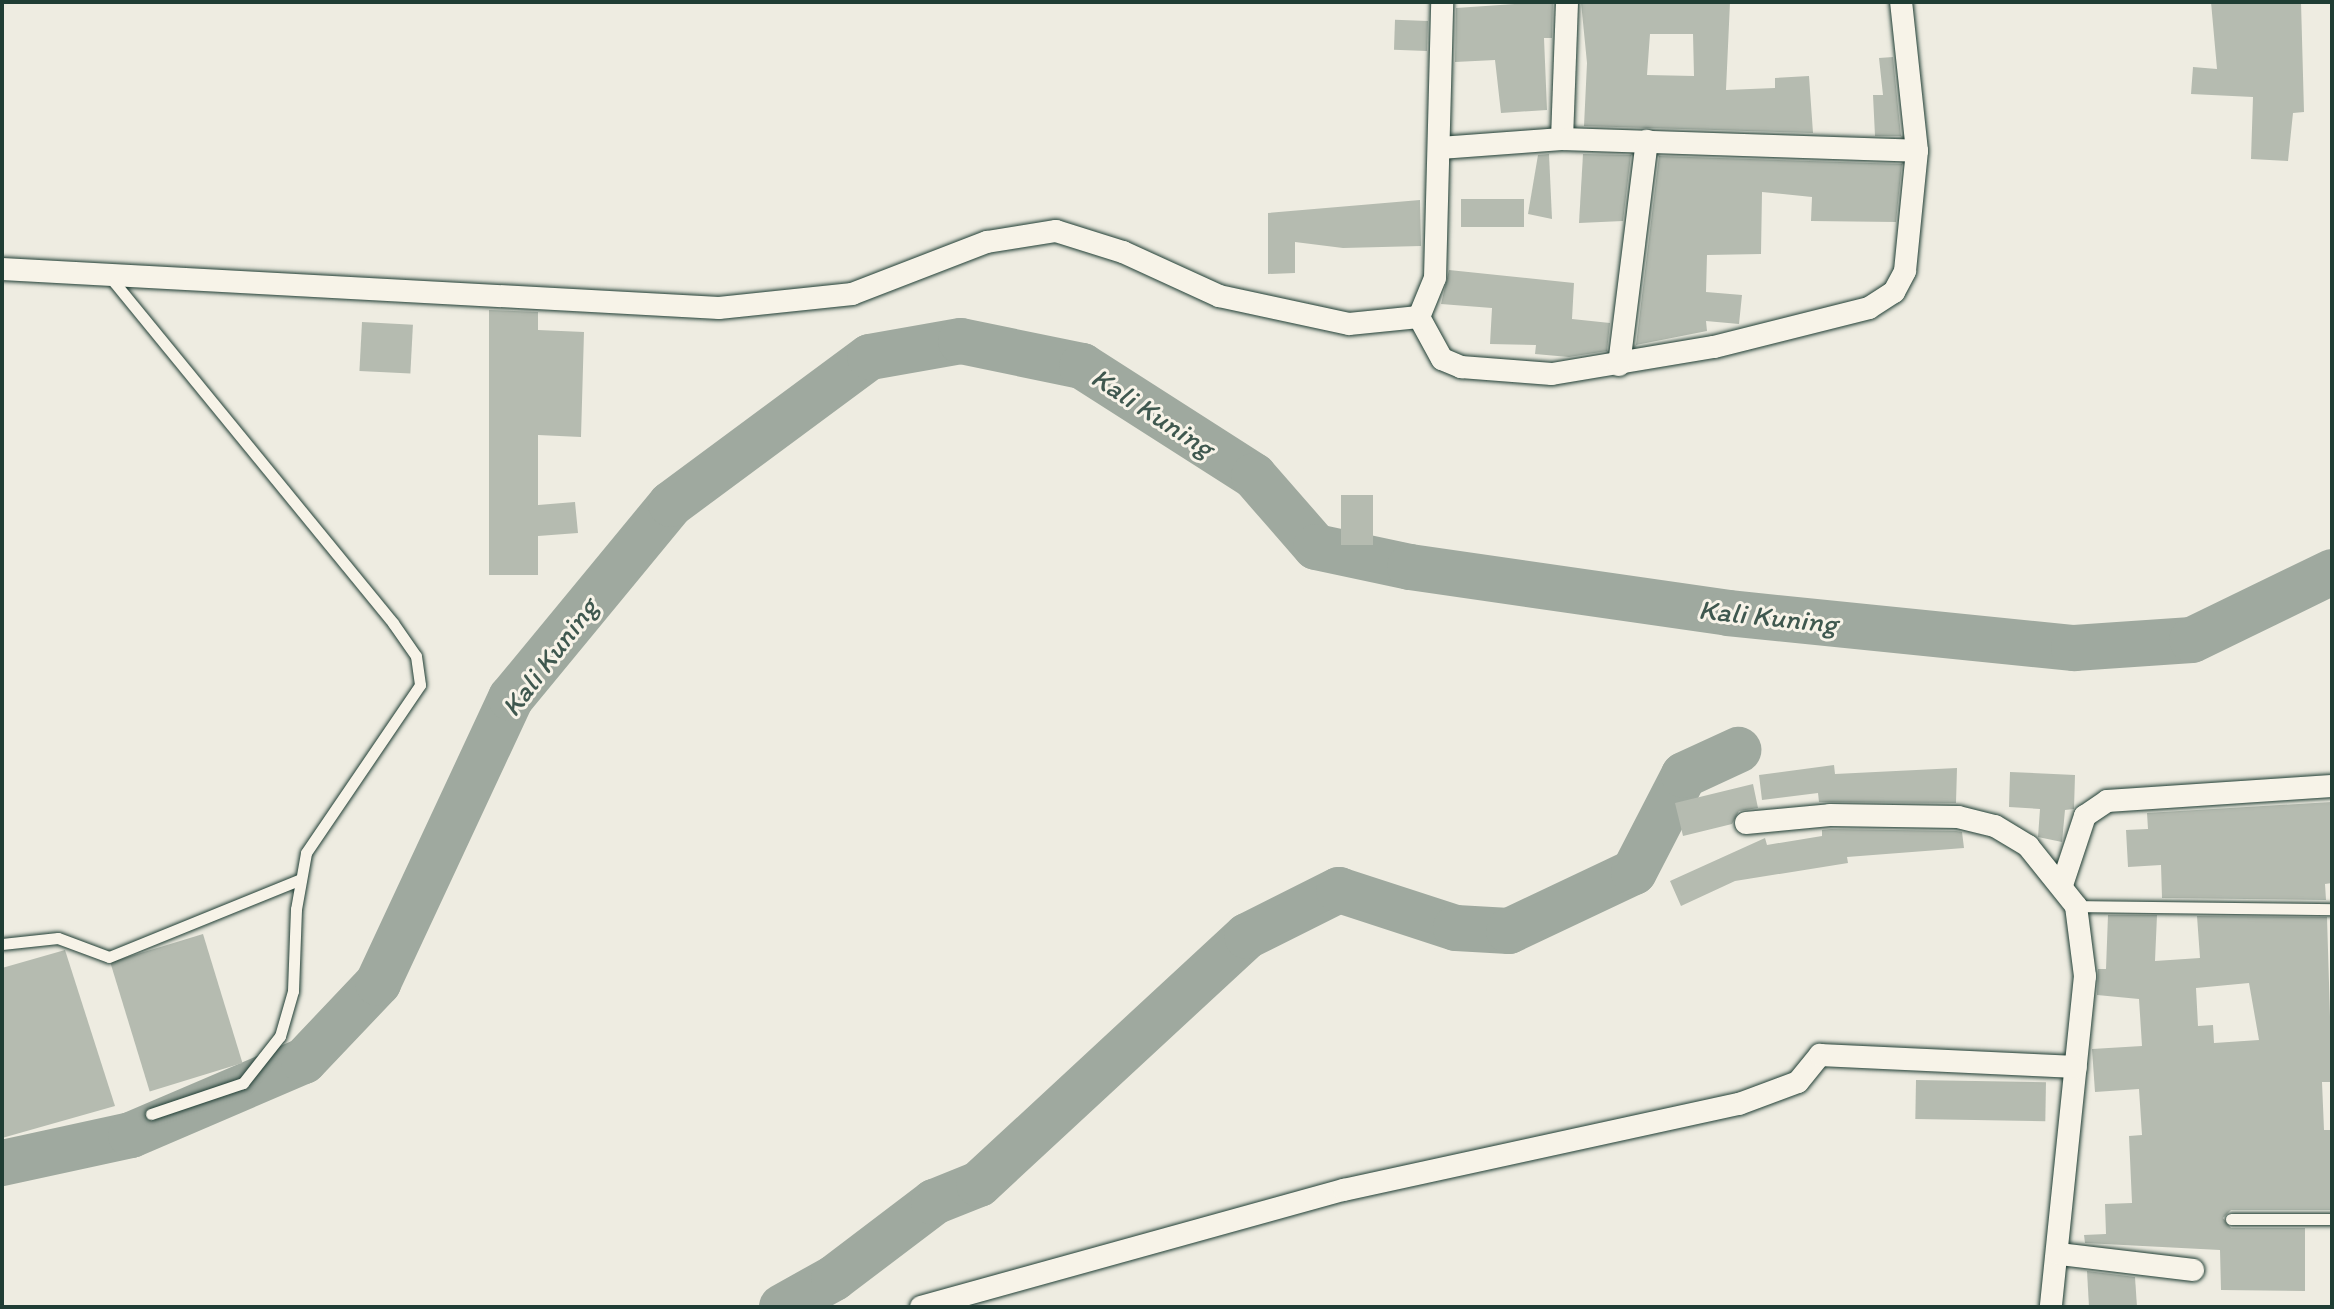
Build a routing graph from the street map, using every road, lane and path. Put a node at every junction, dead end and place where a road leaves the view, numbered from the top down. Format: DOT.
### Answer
graph roads {
  1 [pos="1442,2"];
  2 [pos="1567,2"];
  3 [pos="1901,2"];
  4 [pos="1562,139"];
  5 [pos="1647,141"];
  6 [pos="1440,148"];
  7 [pos="1917,151"];
  8 [pos="2,269"];
  9 [pos="110,276"];
  10 [pos="1419,317"];
  11 [pos="1619,365"];
  12 [pos="2332,786"];
  13 [pos="1746,823"];
  14 [pos="301,879"];
  15 [pos="2062,885"];
  16 [pos="2076,906"];
  17 [pos="2332,909"];
  18 [pos="2,944"];
  19 [pos="2076,1067"];
  20 [pos="151,1114"];
  21 [pos="2231,1219"];
  22 [pos="2332,1219"];
  23 [pos="2059,1254"];
  24 [pos="2193,1270"];
  25 [pos="921,1307"];
  26 [pos="2051,1307"];
  1 -- 6 [label="street"];
  2 -- 4 [label="street"];
  3 -- 7 [label="street"];
  4 -- 5 [label="street"];
  4 -- 6 [label="street"];
  5 -- 7 [label="street"];
  5 -- 11 [label="street"];
  6 -- 10 [label="street"];
  7 -- 11 [label="street"];
  8 -- 9 [label="street"];
  9 -- 10 [label="street"];
  9 -- 14 [label="lane"];
  10 -- 11 [label="street"];
  12 -- 15 [label="street"];
  13 -- 15 [label="street"];
  14 -- 18 [label="lane"];
  14 -- 20 [label="lane"];
  15 -- 16 [label="street"];
  16 -- 17 [label="lane"];
  16 -- 19 [label="street"];
  19 -- 23 [label="street"];
  19 -- 25 [label="street"];
  21 -- 22 [label="lane"];
  23 -- 24 [label="street"];
  23 -- 26 [label="street"];
}
